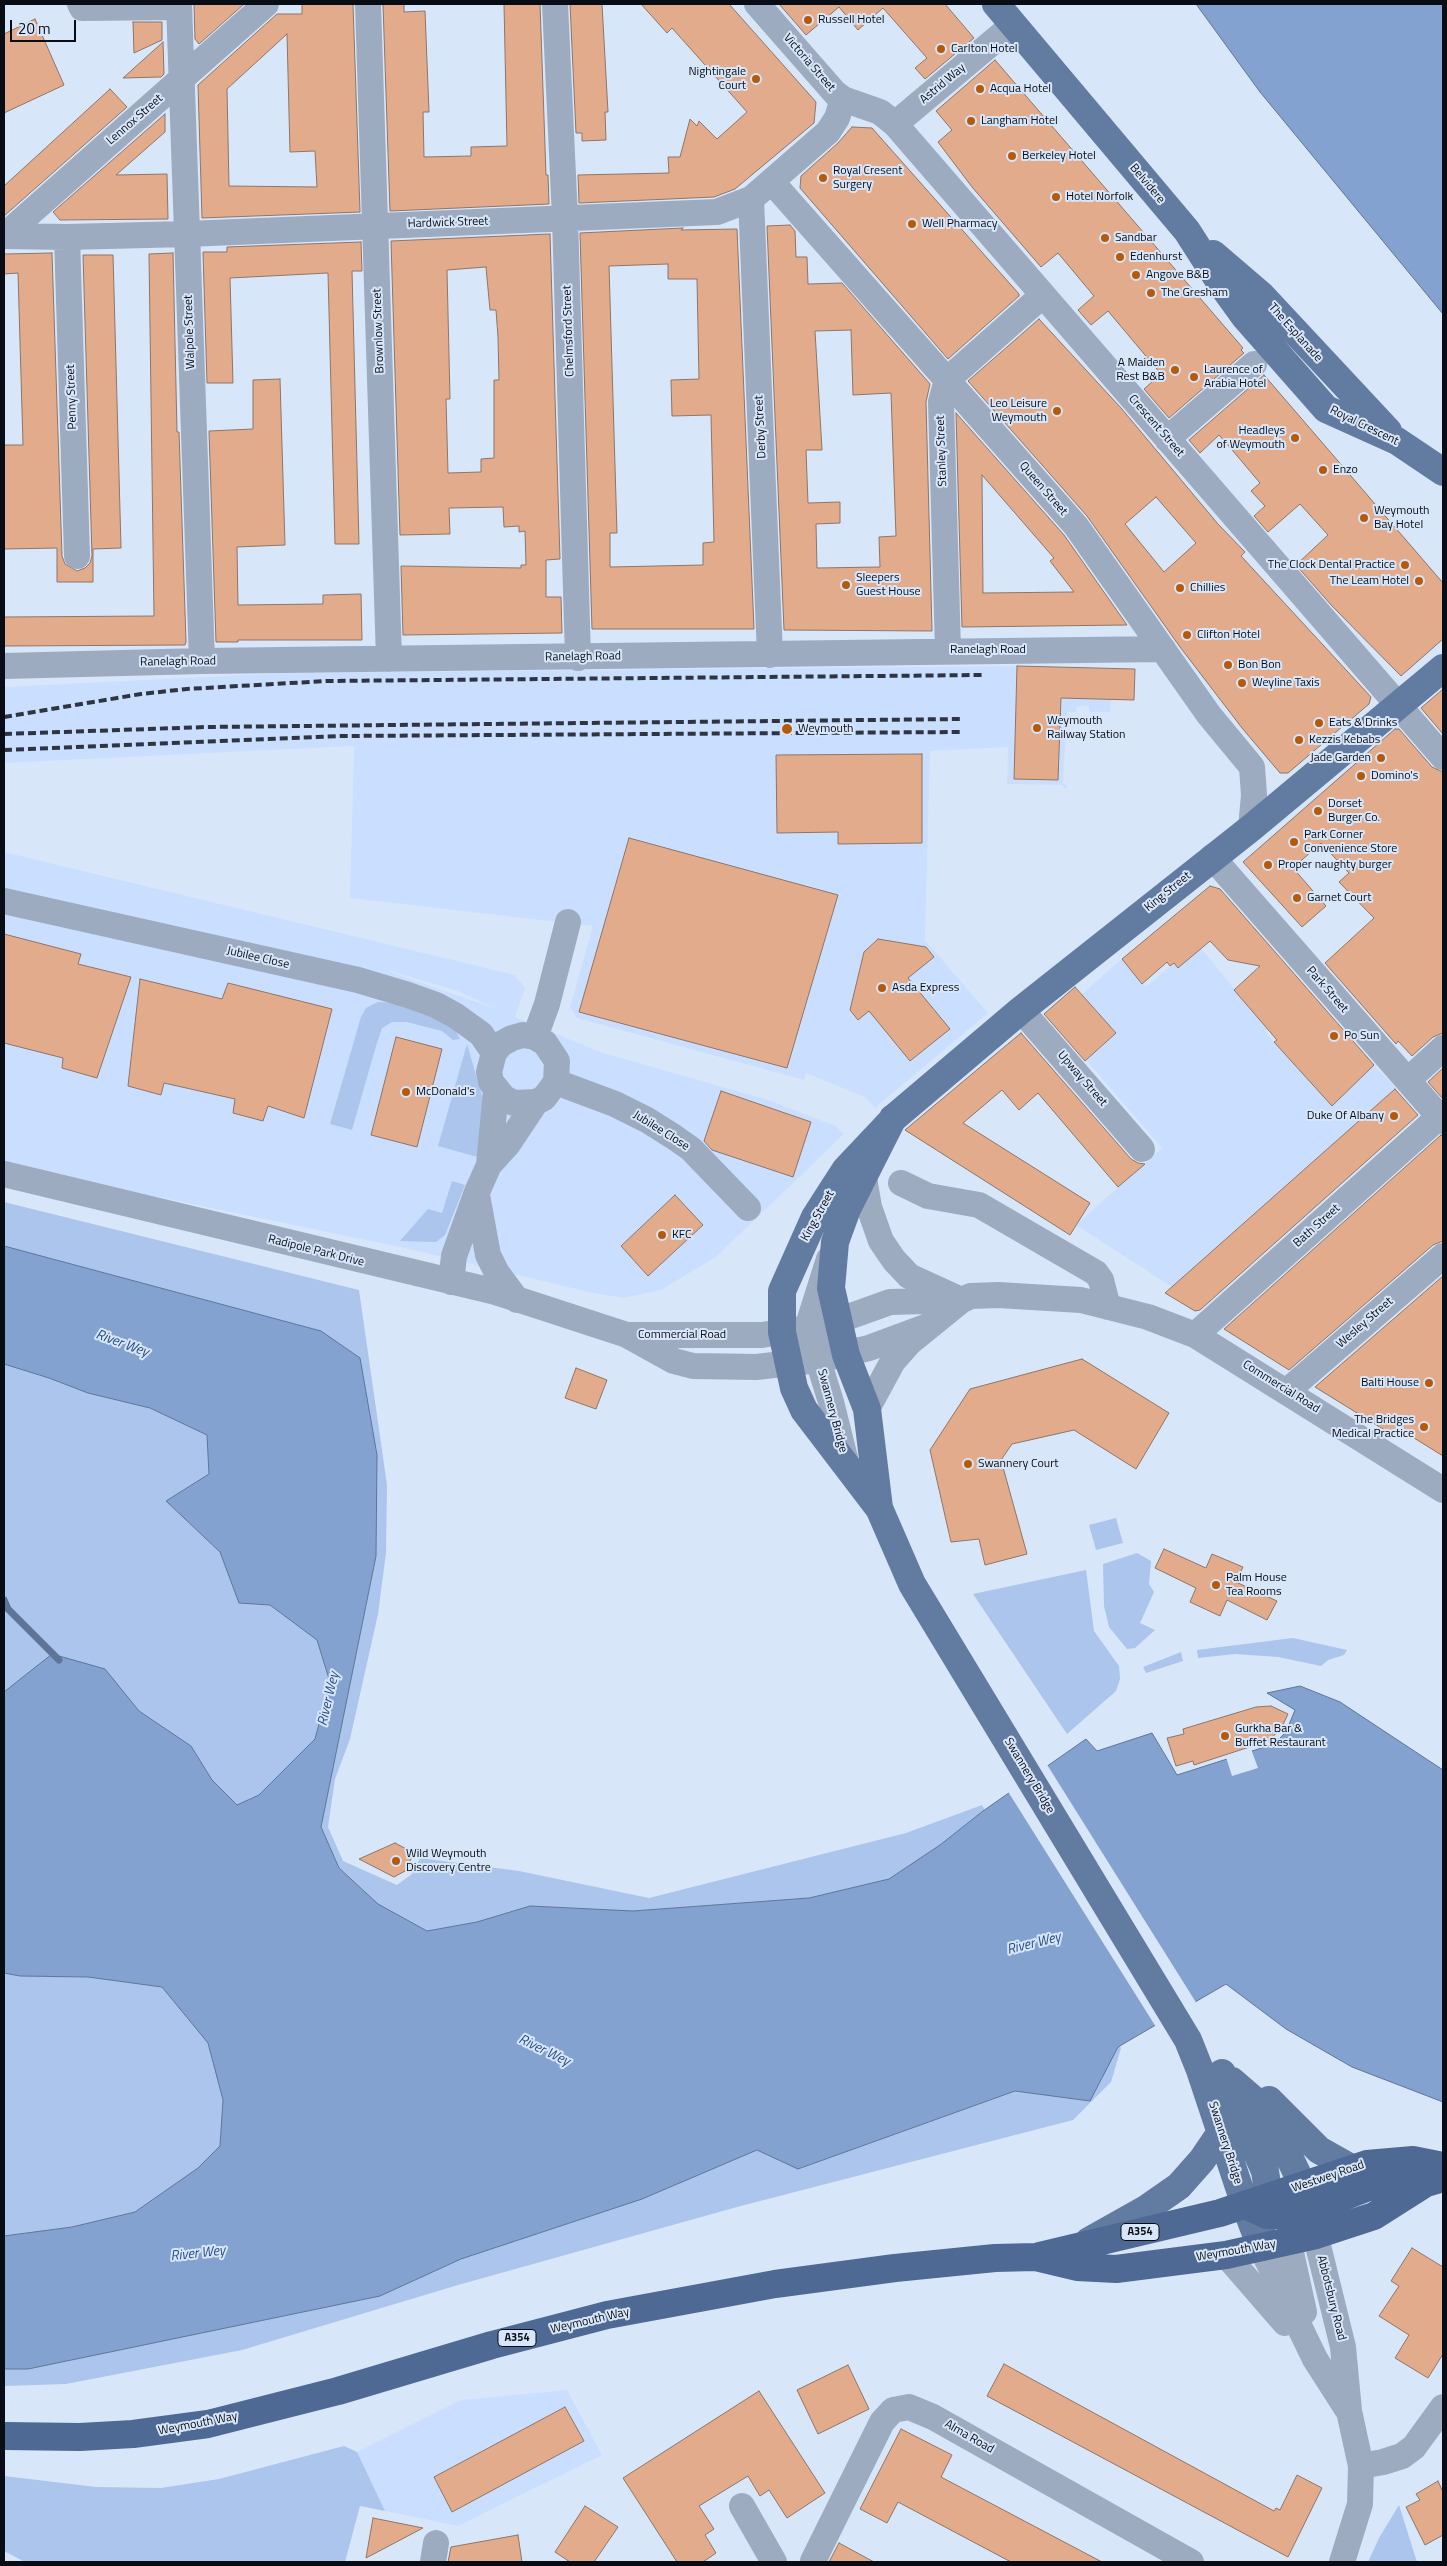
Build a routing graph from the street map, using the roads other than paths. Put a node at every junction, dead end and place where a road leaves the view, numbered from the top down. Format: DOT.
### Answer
graph roads {
  1 [pos="80,4"];
  2 [pos="266,4"];
  3 [pos="368,4"];
  4 [pos="555,4"];
  5 [pos="757,4"];
  6 [pos="996,4"];
  7 [pos="179,5"];
  8 [pos="1013,25"];
  9 [pos="182,79"];
  10 [pos="843,98"];
  11 [pos="896,124"];
  12 [pos="772,182"];
  13 [pos="751,199"];
  14 [pos="565,218"];
  15 [pos="376,225"];
  16 [pos="1187,231"];
  17 [pos="187,234"];
  18 [pos="4,236"];
  19 [pos="67,238"];
  20 [pos="1043,295"];
  21 [pos="1264,356"];
  22 [pos="947,380"];
  23 [pos="1167,439"];
  24 [pos="1397,441"];
  25 [pos="1443,472"];
  26 [pos="77,556"];
  27 [pos="1163,649"];
  28 [pos="948,650"];
  29 [pos="770,655"];
  30 [pos="578,658"];
  31 [pos="388,659"];
  32 [pos="202,661"];
  33 [pos="4,666"];
  34 [pos="1443,668"];
  35 [pos="1399,704"];
  36 [pos="1443,757"];
  37 [pos="1251,828"];
  38 [pos="1212,857"];
  39 [pos="4,901"];
  40 [pos="568,922"];
  41 [pos="1021,1010"];
  42 [pos="535,1037"];
  43 [pos="1443,1048"];
  44 [pos="494,1053"];
  45 [pos="1408,1080"];
  46 [pos="556,1082"];
  47 [pos="496,1090"];
  48 [pos="536,1102"];
  49 [pos="893,1118"];
  50 [pos="1441,1119"];
  51 [pos="1142,1148"];
  52 [pos="489,1165"];
  53 [pos="4,1174"];
  54 [pos="864,1178"];
  55 [pos="901,1183"];
  56 [pos="476,1192"];
  57 [pos="748,1208"];
  58 [pos="835,1242"];
  59 [pos="1443,1256"];
  60 [pos="451,1282"];
  61 [pos="517,1300"];
  62 [pos="962,1300"];
  63 [pos="1108,1307"];
  64 [pos="837,1321"];
  65 [pos="931,1325"];
  66 [pos="794,1330"];
  67 [pos="627,1335"];
  68 [pos="1195,1335"];
  69 [pos="846,1355"];
  70 [pos="818,1360"];
  71 [pos="787,1364"];
  72 [pos="1287,1391"];
  73 [pos="867,1409"];
  74 [pos="846,1462"];
  75 [pos="1443,1490"];
  76 [pos="879,1508"];
  77 [pos="1203,2057"];
  78 [pos="1221,2132"];
  79 [pos="1351,2168"];
  80 [pos="1438,2176"];
  81 [pos="1306,2211"];
  82 [pos="1252,2230"];
  83 [pos="1289,2242"];
  84 [pos="1082,2245"];
  85 [pos="1035,2257"];
  86 [pos="1315,2359"];
  87 [pos="1349,2411"];
  88 [pos="1440,2421"];
  89 [pos="4,2436"];
  90 [pos="1361,2466"];
  91 [pos="742,2506"];
  92 [pos="812,2561"];
  93 [pos="774,2562"];
  94 [pos="1191,2562"];
  95 [pos="1342,2562"];
  1 -- 7 [label="street"];
  2 -- 9 [label="street, Lennox Street"];
  3 -- 15 [label="street, Brownlow Street"];
  4 -- 14 [label="street, Chelmsford Street"];
  5 -- 10 [label="street, Victoria Street"];
  6 -- 8 [label="main road, Belvidere"];
  7 -- 9 [label="street, Walpole Street"];
  8 -- 11 [label="street, Astrid Way"];
  8 -- 16 [label="main road, Belvidere"];
  9 -- 17 [label="street, Walpole Street"];
  9 -- 18 [label="street, Lennox Street"];
  10 -- 11 [label="street, Victoria Street"];
  10 -- 12 [label="street, Hardwick Street"];
  11 -- 20 [label="street, Crescent Street"];
  12 -- 13 [label="street, Hardwick Street"];
  12 -- 22 [label="street, Queen Street"];
  13 -- 14 [label="street, Hardwick Street"];
  13 -- 29 [label="street, Derby Street"];
  14 -- 15 [label="street, Hardwick Street"];
  14 -- 30 [label="street, Chelmsford Street"];
  15 -- 17 [label="street, Hardwick Street"];
  15 -- 31 [label="street, Brownlow Street"];
  16 -- 21 [label="main road, Belvidere"];
  16 -- 24 [label="main road, The Esplanade"];
  17 -- 19 [label="street, Hardwick Street"];
  17 -- 32 [label="street, Walpole Street"];
  18 -- 19 [label="street, Hardwick Street"];
  19 -- 26 [label="street, Penny Street"];
  20 -- 22 [label="street"];
  20 -- 23 [label="street, Crescent Street"];
  21 -- 23 [label="street"];
  21 -- 24 [label="main road, Royal Crescent"];
  22 -- 27 [label="street, Queen Street"];
  22 -- 28 [label="street, Stanley Street"];
  23 -- 35 [label="street, Crescent Street"];
  24 -- 25 [label="main road, Royal Crescent"];
  27 -- 28 [label="street, Ranelagh Road"];
  27 -- 37 [label="street, Queen Street"];
  28 -- 29 [label="street, Ranelagh Road"];
  29 -- 30 [label="street, Ranelagh Road"];
  30 -- 31 [label="street, Ranelagh Road"];
  31 -- 32 [label="street, Ranelagh Road"];
  32 -- 33 [label="street, Ranelagh Road"];
  34 -- 35 [label="main road, King Street"];
  35 -- 36 [label="street, Crescent Street"];
  35 -- 37 [label="main road, King Street"];
  37 -- 38 [label="main road, King Street"];
  38 -- 41 [label="main road, King Street"];
  38 -- 45 [label="street, Park Street"];
  39 -- 44 [label="street, Jubilee Close"];
  40 -- 42 [label="street"];
  41 -- 49 [label="main road, King Street"];
  41 -- 51 [label="street, Upway Street"];
  42 -- 44 [label="street"];
  42 -- 46 [label="street"];
  43 -- 45 [label="street"];
  44 -- 47 [label="street"];
  45 -- 50 [label="street, Park Street"];
  46 -- 48 [label="street"];
  46 -- 57 [label="street, Jubilee Close"];
  47 -- 48 [label="street"];
  47 -- 52 [label="street"];
  48 -- 52 [label="street"];
  49 -- 54 [label="main road, King Street"];
  49 -- 66 [label="main road, King Street"];
  50 -- 68 [label="street, Bath Street"];
  52 -- 56 [label="street"];
  53 -- 60 [label="street, Radipole Park Drive"];
  54 -- 58 [label="main road, King Street"];
  54 -- 62 [label="street"];
  55 -- 63 [label="street"];
  56 -- 60 [label="street"];
  56 -- 61 [label="street"];
  58 -- 64 [label="main road, King Street"];
  58 -- 66 [label="street, King Street"];
  59 -- 72 [label="street, Wesley Street"];
  60 -- 61 [label="street, Radipole Park Drive"];
  61 -- 67 [label="street, Radipole Park Drive"];
  62 -- 63 [label="street, Commercial Road"];
  62 -- 64 [label="street, Commercial Road"];
  62 -- 65 [label="street, Commercial Road"];
  63 -- 68 [label="street, Commercial Road"];
  64 -- 66 [label="street, Commercial Road"];
  64 -- 69 [label="main road, King Street"];
  64 -- 70 [label="street"];
  65 -- 69 [label="street, Commercial Road"];
  65 -- 73 [label="street, Commercial Road"];
  66 -- 67 [label="street, Commercial Road"];
  66 -- 71 [label="main road, Swannery Bridge"];
  67 -- 71 [label="street, Commercial Road"];
  68 -- 72 [label="street, Commercial Road"];
  69 -- 70 [label="street, Commercial Road"];
  69 -- 73 [label="main road, Swannery Bridge"];
  70 -- 71 [label="street, Commercial Road"];
  70 -- 74 [label="street, Swannery Bridge"];
  71 -- 74 [label="main road, Swannery Bridge"];
  72 -- 75 [label="street, Commercial Road"];
  73 -- 76 [label="main road, Swannery Bridge"];
  74 -- 76 [label="main road, Swannery Bridge"];
  76 -- 77 [label="main road, Swannery Bridge"];
  77 -- 78 [label="main road, Swannery Bridge"];
  77 -- 79 [label="main road"];
  77 -- 81 [label="main road, Swannery Bridge"];
  77 -- 82 [label="main road"];
  78 -- 82 [label="main road, Swannery Bridge"];
  78 -- 84 [label="main road"];
  79 -- 80 [label="highway, Westwey Road / A354"];
  79 -- 81 [label="highway, Westwey Road / A354"];
  80 -- 81 [label="highway, Weymouth Way / A354"];
  81 -- 82 [label="highway, Westwey Road / A354"];
  81 -- 83 [label="highway, Weymouth Way / A354"];
  81 -- 87 [label="street, Abbotsbury Road"];
  82 -- 83 [label="highway, Weymouth Way / A354"];
  82 -- 84 [label="highway, Weymouth Way / A354"];
  82 -- 85 [label="highway, Weymouth Way / A354"];
  82 -- 86 [label="street, Abbotsbury Road"];
  82 -- 86 [label="street"];
  83 -- 86 [label="street"];
  84 -- 85 [label="highway, Weymouth Way / A354"];
  85 -- 89 [label="highway, Weymouth Way / A354"];
  86 -- 87 [label="street, Abbotsbury Road"];
  87 -- 90 [label="street, Abbotsbury Road"];
  88 -- 90 [label="street"];
  90 -- 95 [label="street, Abbotsbury Road"];
  91 -- 93 [label="street"];
  92 -- 94 [label="street, Alma Road"];
}
